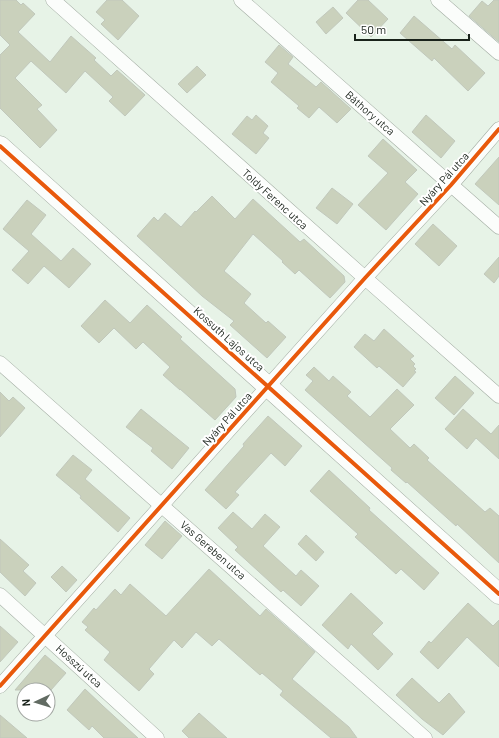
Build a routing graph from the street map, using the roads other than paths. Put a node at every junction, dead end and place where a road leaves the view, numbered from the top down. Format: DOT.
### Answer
graph roads {
  1 [pos="53,0"];
  2 [pos="242,0"];
  3 [pos="438,0"];
  4 [pos="499,53"];
  5 [pos="499,129"];
  6 [pos="0,146"];
  7 [pos="451,185"];
  8 [pos="499,227"];
  9 [pos="365,278"];
  10 [pos="0,363"];
  11 [pos="268,386"];
  12 [pos="499,396"];
  13 [pos="162,505"];
  14 [pos="499,594"];
  15 [pos="0,595"];
  16 [pos="45,636"];
  17 [pos="0,686"];
  18 [pos="157,738"];
  19 [pos="425,738"];
  1 -- 9 [label="street, Toldy Ferenc utca"];
  2 -- 7 [label="street, Báthory utca"];
  3 -- 4 [label="street"];
  5 -- 7 [label="street, Nyáry Pál utca"];
  6 -- 11 [label="street, Kossuth Lajos utca"];
  7 -- 8 [label="street, Báthory utca"];
  7 -- 9 [label="street, Nyáry Pál utca"];
  9 -- 11 [label="street, Nyáry Pál utca"];
  9 -- 12 [label="street, Toldy Ferenc utca"];
  10 -- 13 [label="street, Vas Gereben utca"];
  11 -- 13 [label="street, Nyáry Pál utca"];
  11 -- 14 [label="street, Kossuth Lajos utca"];
  13 -- 16 [label="street, Nyáry Pál utca"];
  13 -- 19 [label="street, Vas Gereben utca"];
  15 -- 16 [label="street, Hosszú utca"];
  16 -- 17 [label="street, Nyáry Pál utca"];
  16 -- 18 [label="street, Hosszú utca"];
}
